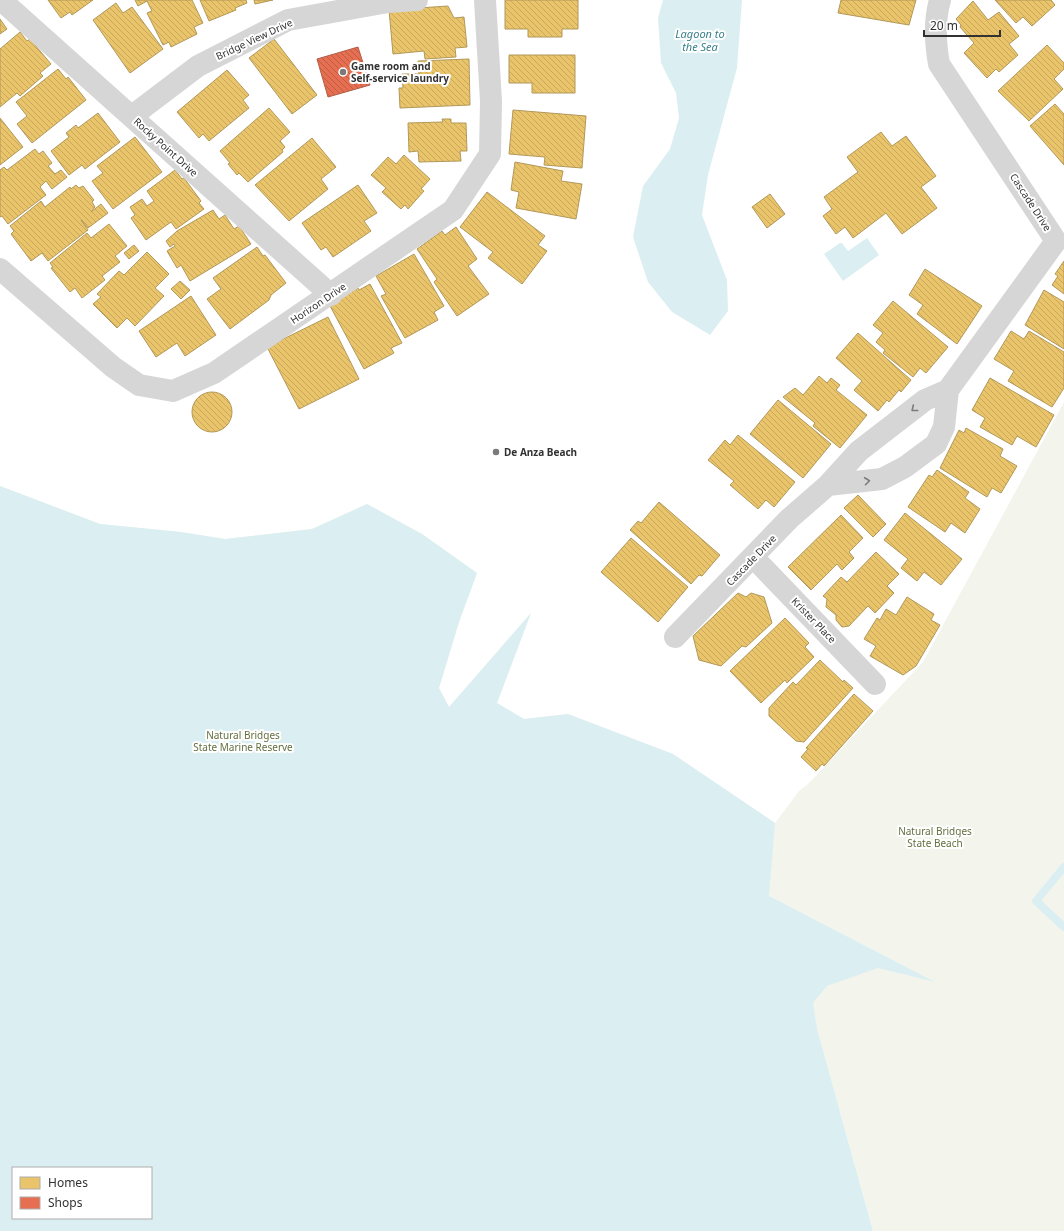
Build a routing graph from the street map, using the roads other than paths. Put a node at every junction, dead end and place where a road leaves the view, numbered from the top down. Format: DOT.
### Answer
graph roads {
  1 [pos="0,0"];
  2 [pos="416,0"];
  3 [pos="485,0"];
  4 [pos="940,0"];
  5 [pos="132,116"];
  6 [pos="1060,237"];
  7 [pos="0,269"];
  8 [pos="331,295"];
  9 [pos="948,390"];
  10 [pos="828,485"];
  11 [pos="753,557"];
  12 [pos="675,636"];
  13 [pos="875,684"];
  1 -- 5 [label="street, Rocky Point Drive"];
  2 -- 5 [label="street, Bridge View Drive"];
  3 -- 8 [label="street, Horizon Drive"];
  4 -- 6 [label="street, Cascade Drive"];
  5 -- 8 [label="street, Rocky Point Drive"];
  6 -- 9 [label="street, Cascade Drive"];
  7 -- 8 [label="street, Horizon Drive"];
  9 -- 10 [label="street, Cascade Drive, one-way"];
  10 -- 9 [label="street, Cascade Drive, one-way"];
  10 -- 11 [label="street, Cascade Drive"];
  11 -- 12 [label="street, Cascade Drive"];
  11 -- 13 [label="street, Krister Place"];
}
